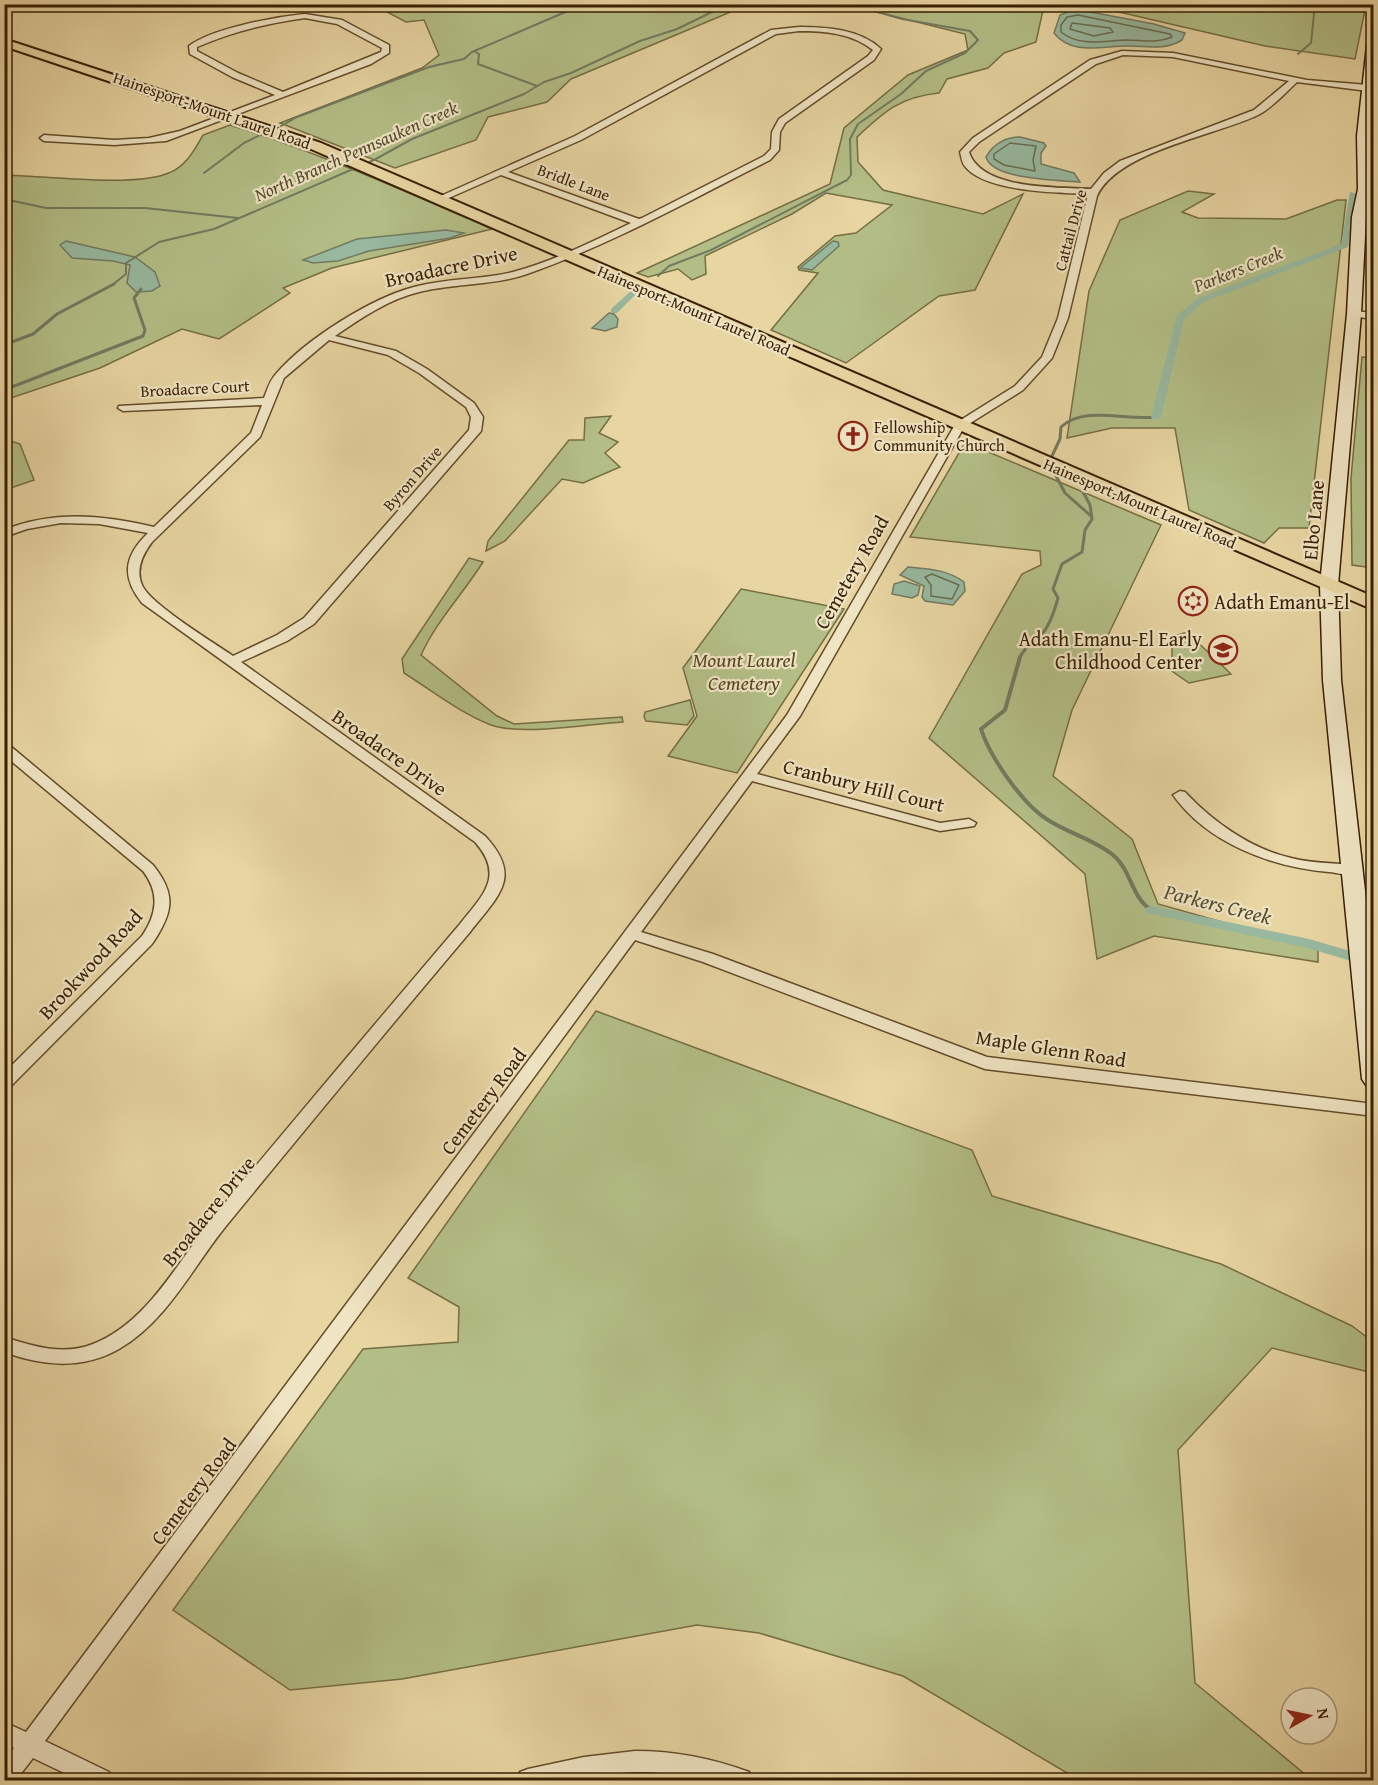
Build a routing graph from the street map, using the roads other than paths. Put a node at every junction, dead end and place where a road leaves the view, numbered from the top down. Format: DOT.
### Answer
graph roads {
  1 [pos="124,4"];
  2 [pos="184,4"];
  3 [pos="1374,36"];
  4 [pos="4,42"];
  5 [pos="1295,80"];
  6 [pos="1368,88"];
  7 [pos="283,94"];
  8 [pos="228,115"];
  9 [pos="45,138"];
  10 [pos="1368,166"];
  11 [pos="500,172"];
  12 [pos="1094,192"];
  13 [pos="439,199"];
  14 [pos="638,222"];
  15 [pos="565,254"];
  16 [pos="1354,314"];
  17 [pos="1374,316"];
  18 [pos="328,337"];
  19 [pos="268,401"];
  20 [pos="123,408"];
  21 [pos="960,425"];
  22 [pos="157,531"];
  23 [pos="4,534"];
  24 [pos="1329,585"];
  25 [pos="1374,604"];
  26 [pos="231,662"];
  27 [pos="4,748"];
  28 [pos="750,776"];
  29 [pos="1180,795"];
  30 [pos="969,824"];
  31 [pos="1352,870"];
  32 [pos="634,934"];
  33 [pos="1368,957"];
  34 [pos="1374,1079"];
  35 [pos="4,1083"];
  36 [pos="1374,1110"];
  37 [pos="4,1344"];
  38 [pos="4,1732"];
  39 [pos="30,1745"];
  40 [pos="4,1779"];
  41 [pos="101,1780"];
  42 [pos="528,1780"];
  43 [pos="741,1780"];
  1 -- 2 [label="street"];
  3 -- 6 [label="street, Elbo Lane"];
  4 -- 8 [label="main road, Hainesport-Mount Laurel Road"];
  5 -- 6 [label="street"];
  5 -- 12 [label="street, Cattail Drive"];
  5 -- 12 [label="street"];
  6 -- 10 [label="street, Elbo Lane"];
  7 -- 7 [label="street"];
  7 -- 8 [label="street"];
  8 -- 9 [label="street"];
  8 -- 13 [label="main road, Hainesport-Mount Laurel Road"];
  10 -- 16 [label="street, Elbo Lane"];
  11 -- 13 [label="street"];
  11 -- 14 [label="street, Bridle Lane"];
  11 -- 14 [label="street, Broadacre Drive"];
  12 -- 21 [label="street, Cattail Drive"];
  13 -- 15 [label="main road, Hainesport-Mount Laurel Road"];
  14 -- 15 [label="street, Broadacre Drive"];
  15 -- 18 [label="street, Broadacre Drive"];
  15 -- 21 [label="main road, Hainesport-Mount Laurel Road"];
  16 -- 17 [label="street"];
  16 -- 24 [label="street, Elbo Lane"];
  18 -- 19 [label="street, Broadacre Drive"];
  18 -- 26 [label="street, Byron Drive"];
  19 -- 20 [label="street, Broadacre Court"];
  19 -- 22 [label="street, Broadacre Drive"];
  21 -- 24 [label="main road, Hainesport-Mount Laurel Road"];
  21 -- 28 [label="street, Cemetery Road"];
  22 -- 23 [label="street"];
  22 -- 26 [label="street, Broadacre Drive"];
  24 -- 25 [label="main road, Hainesport-Mount Laurel Road"];
  24 -- 31 [label="street, Elbo Lane"];
  26 -- 37 [label="street, Broadacre Drive"];
  27 -- 35 [label="street, Brookwood Road"];
  28 -- 30 [label="street, Cranbury Hill Court"];
  28 -- 32 [label="street, Cemetery Road"];
  29 -- 31 [label="street"];
  31 -- 33 [label="street, Elbo Lane"];
  32 -- 36 [label="street, Maple Glenn Road"];
  32 -- 39 [label="street, Cemetery Road"];
  33 -- 34 [label="street, Elbo Lane"];
  38 -- 39 [label="street"];
  39 -- 40 [label="street, Cemetery Road"];
  39 -- 41 [label="street"];
  42 -- 43 [label="street"];
}
